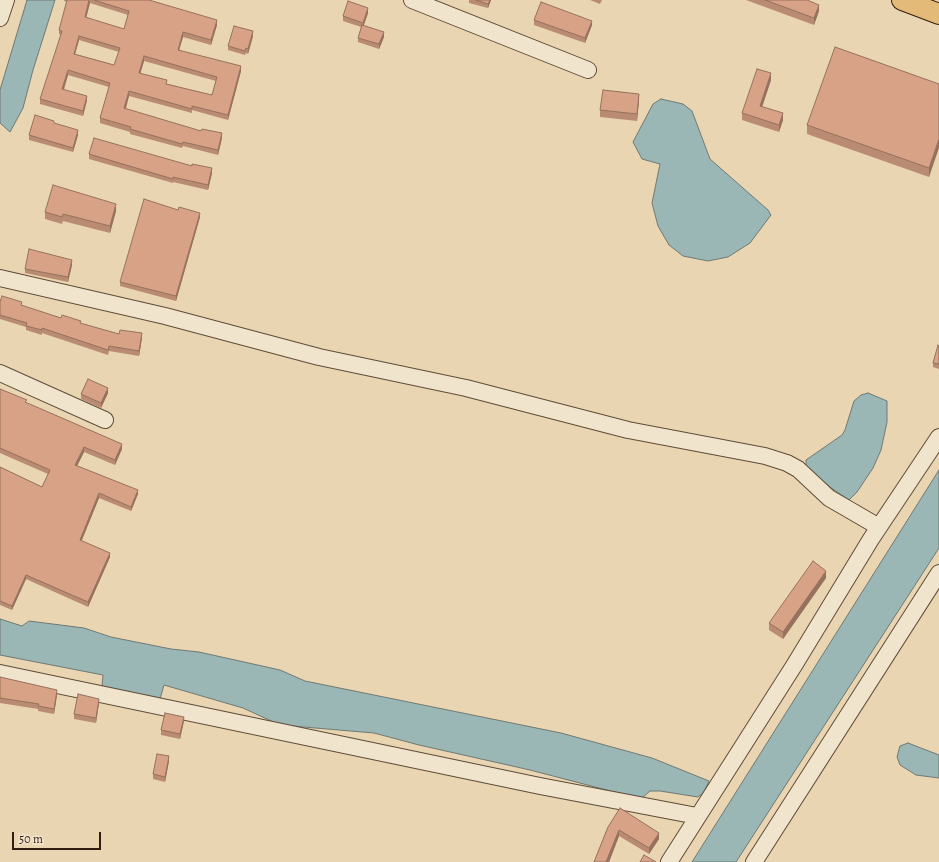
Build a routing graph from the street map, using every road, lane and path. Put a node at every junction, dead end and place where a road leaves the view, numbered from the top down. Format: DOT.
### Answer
graph roads {
  1 [pos="6,0"];
  2 [pos="412,0"];
  3 [pos="907,1"];
  4 [pos="939,14"];
  5 [pos="0,18"];
  6 [pos="588,70"];
  7 [pos="0,278"];
  8 [pos="0,373"];
  9 [pos="105,420"];
  10 [pos="939,437"];
  11 [pos="879,527"];
  12 [pos="939,573"];
  13 [pos="0,673"];
  14 [pos="697,816"];
  15 [pos="669,862"];
  16 [pos="754,862"];
  1 -- 5 [label="street"];
  2 -- 6 [label="street"];
  3 -- 4 [label="main road"];
  7 -- 11 [label="street"];
  8 -- 9 [label="street"];
  10 -- 11 [label="street"];
  11 -- 14 [label="street"];
  12 -- 16 [label="street"];
  13 -- 14 [label="street"];
  14 -- 15 [label="street"];
}
